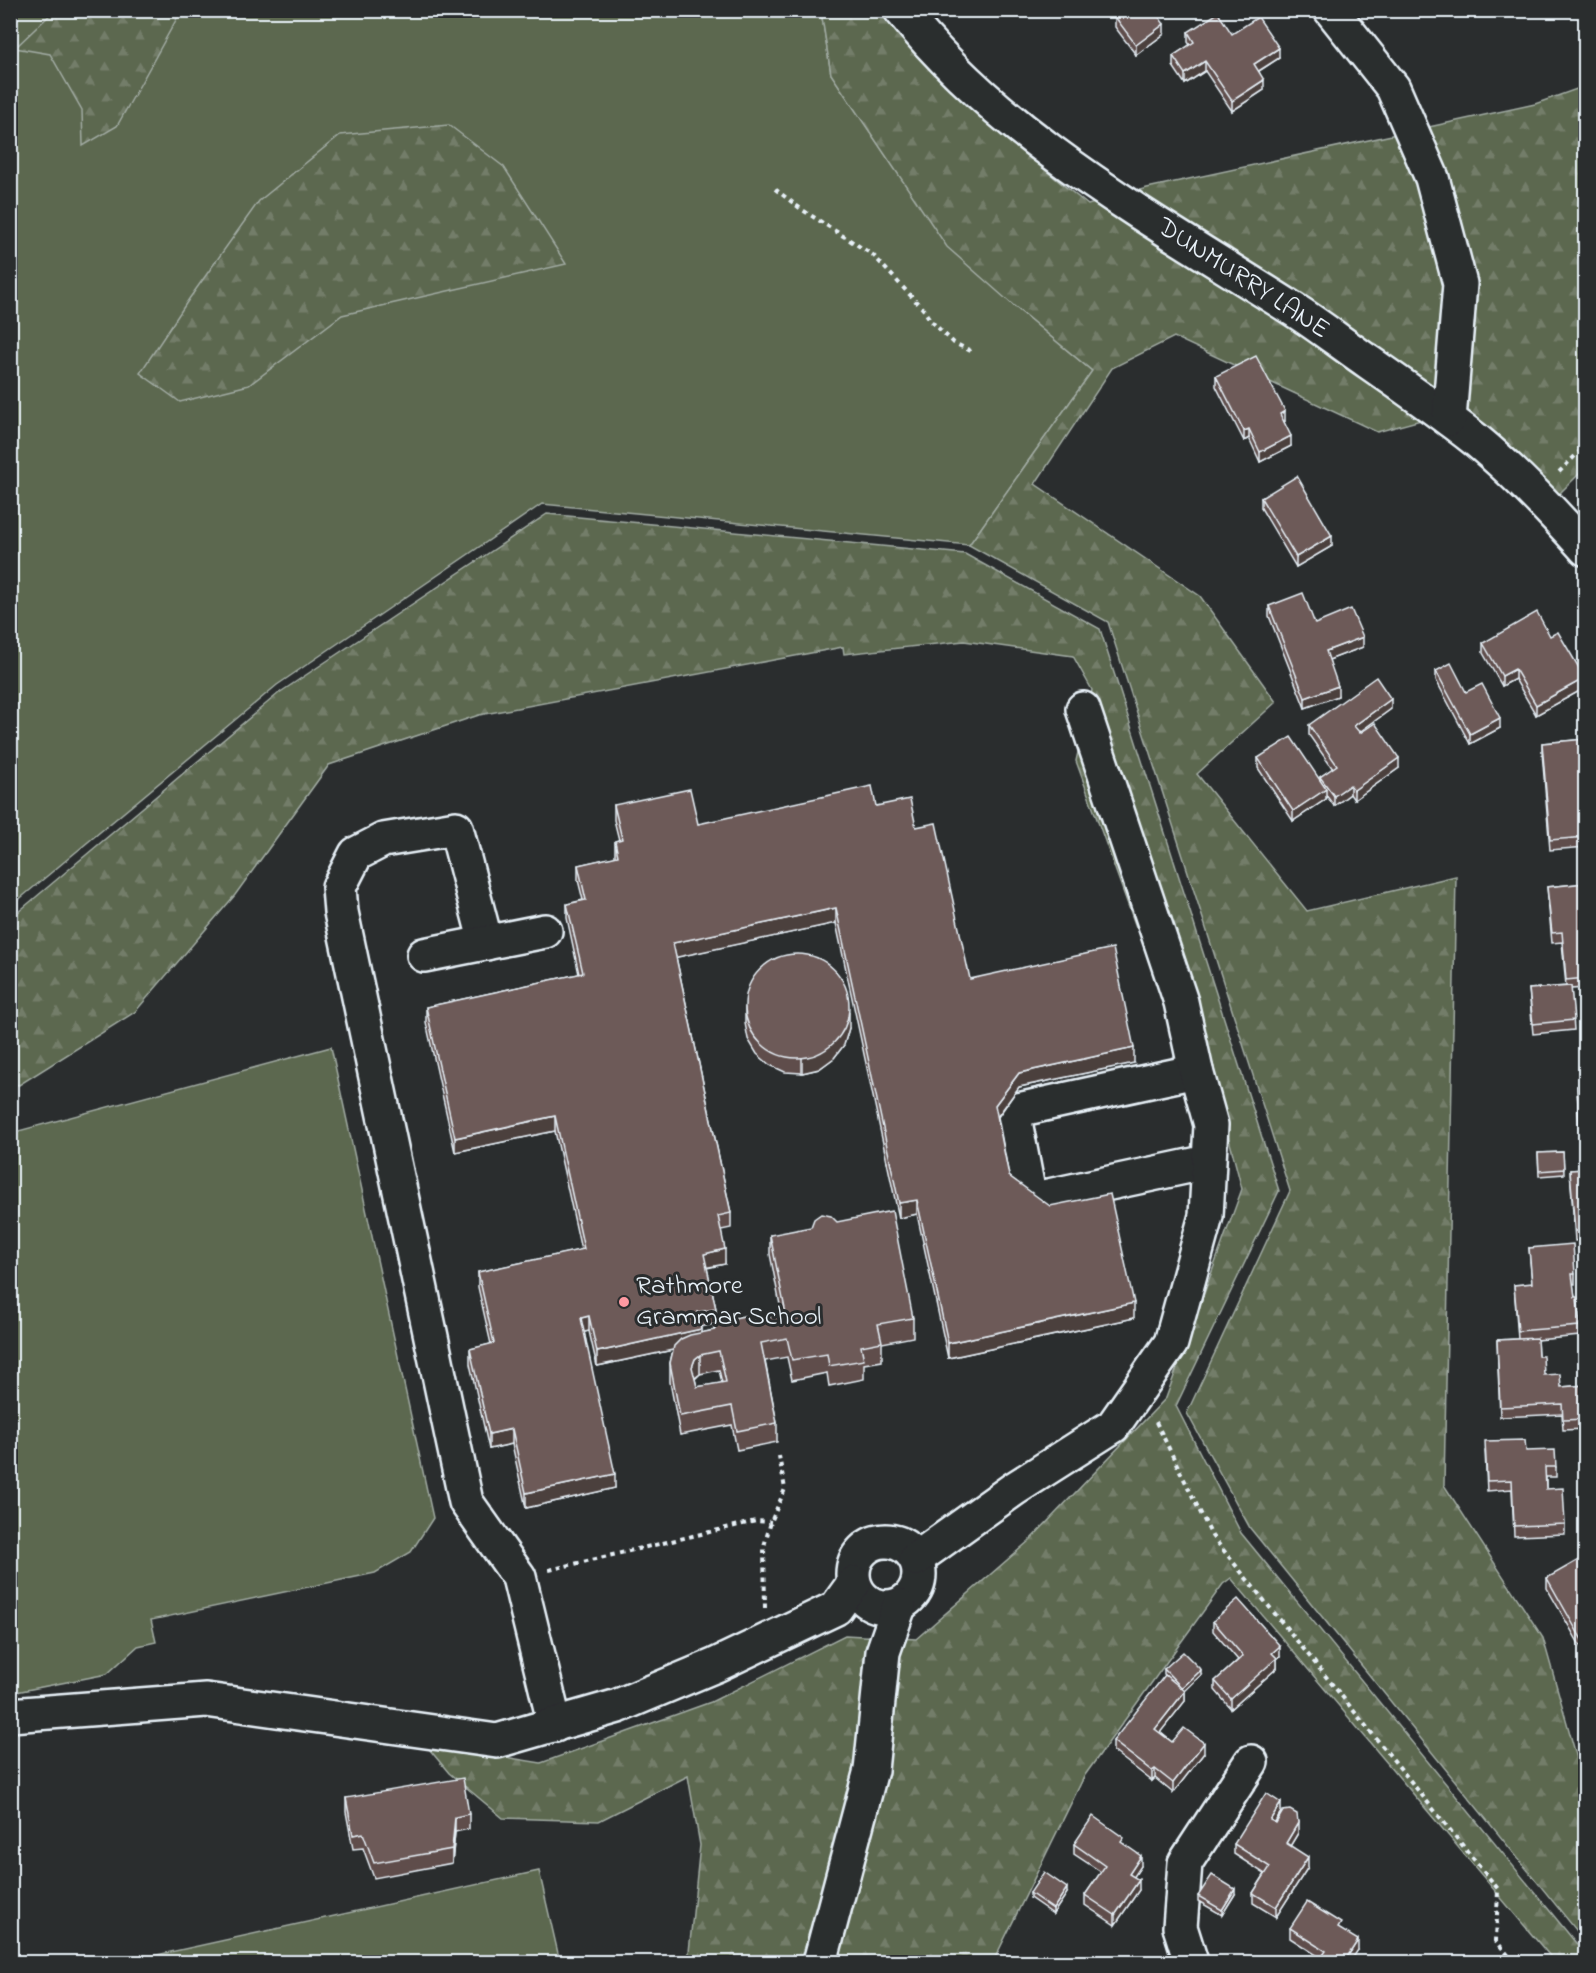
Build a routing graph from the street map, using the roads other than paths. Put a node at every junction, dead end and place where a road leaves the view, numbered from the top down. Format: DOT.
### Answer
graph roads {
  1 [pos="901,10"];
  2 [pos="1331,10"];
  3 [pos="1449,419"];
  4 [pos="1586,549"];
  5 [pos="1083,709"];
  6 [pos="545,932"];
  7 [pos="486,943"];
  8 [pos="424,955"];
  9 [pos="1196,1071"];
  10 [pos="1208,1162"];
  11 [pos="916,1559"];
  12 [pos="854,1583"];
  13 [pos="899,1606"];
  14 [pos="10,1715"];
  15 [pos="555,1725"];
  16 [pos="1251,1762"];
  17 [pos="820,1962"];
  18 [pos="1191,1962"];
  1 -- 3 [label="street, DUNMURRY LANE"];
  2 -- 3 [label="street"];
  3 -- 4 [label="street, DUNMURRY LANE"];
  5 -- 9 [label="street"];
  6 -- 7 [label="street"];
  7 -- 8 [label="street"];
  7 -- 15 [label="street"];
  9 -- 10 [label="street"];
  9 -- 10 [label="street"];
  10 -- 11 [label="street"];
  11 -- 12 [label="street"];
  11 -- 13 [label="street"];
  12 -- 13 [label="street"];
  12 -- 15 [label="street"];
  13 -- 17 [label="street"];
  14 -- 15 [label="street"];
  16 -- 18 [label="street"];
}
